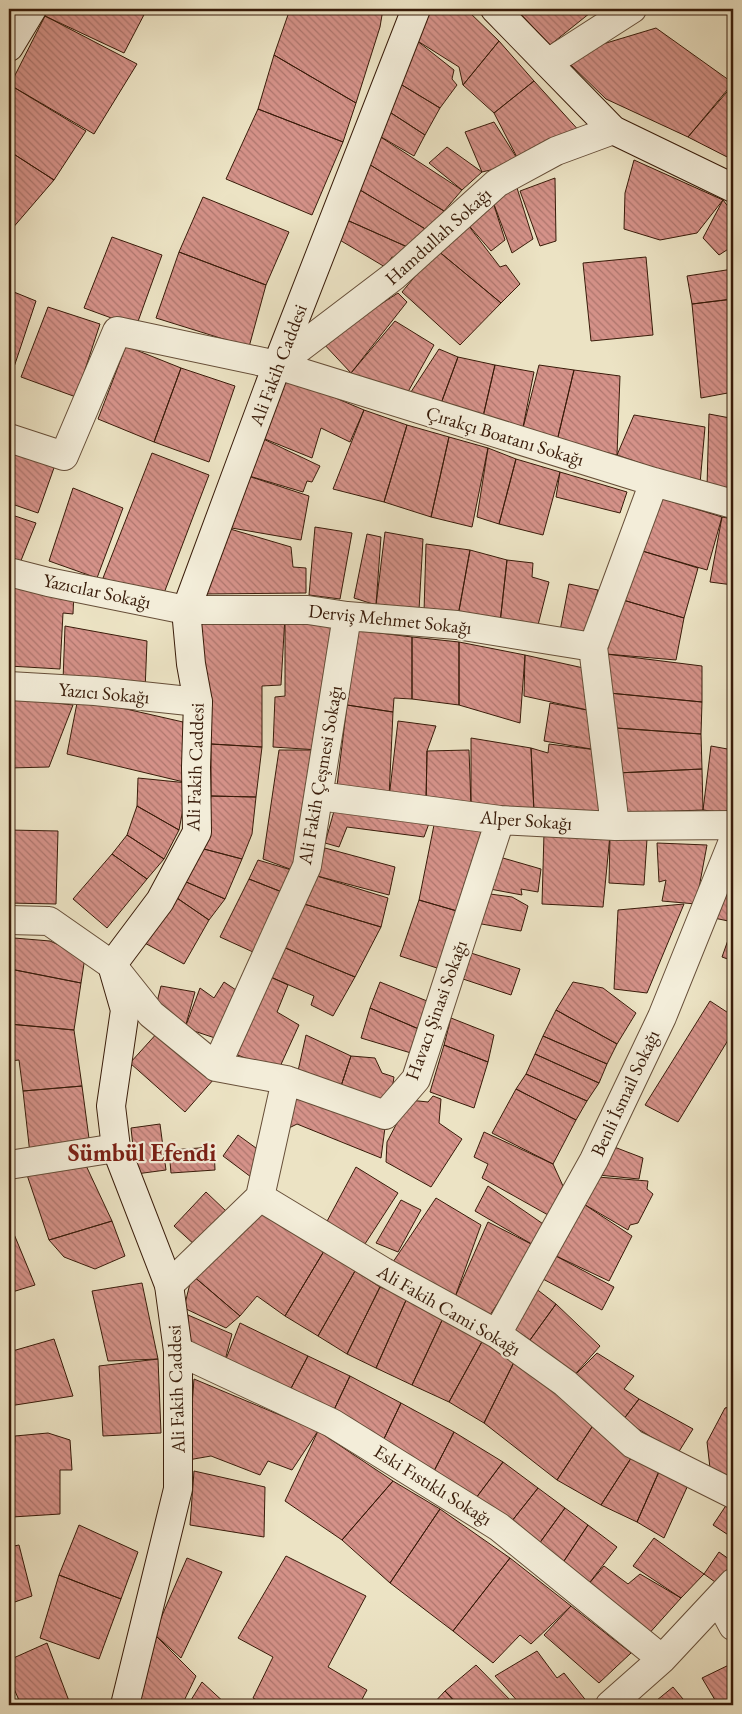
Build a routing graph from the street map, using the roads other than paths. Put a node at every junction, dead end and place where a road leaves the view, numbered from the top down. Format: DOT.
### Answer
graph roads {
  1 [pos="32,9"];
  2 [pos="416,9"];
  3 [pos="495,9"];
  4 [pos="632,9"];
  5 [pos="9,48"];
  6 [pos="548,63"];
  7 [pos="613,130"];
  8 [pos="733,188"];
  9 [pos="277,365"];
  10 [pos="9,438"];
  11 [pos="654,482"];
  12 [pos="733,504"];
  13 [pos="9,572"];
  14 [pos="186,610"];
  15 [pos="347,616"];
  16 [pos="593,647"];
  17 [pos="9,686"];
  18 [pos="198,702"];
  19 [pos="319,796"];
  20 [pos="500,820"];
  21 [pos="733,825"];
  22 [pos="615,826"];
  23 [pos="733,841"];
  24 [pos="9,920"];
  25 [pos="112,965"];
  26 [pos="216,1067"];
  27 [pos="286,1080"];
  28 [pos="116,1148"];
  29 [pos="9,1165"];
  30 [pos="260,1197"];
  31 [pos="169,1285"];
  32 [pos="496,1334"];
  33 [pos="178,1351"];
  34 [pos="733,1494"];
  35 [pos="726,1591"];
  36 [pos="733,1626"];
  37 [pos="662,1659"];
  38 [pos="125,1705"];
  39 [pos="610,1705"];
  1 -- 5 [label="street"];
  2 -- 9 [label="street, Ali Fakih Caddesi"];
  3 -- 6 [label="street"];
  4 -- 6 [label="street"];
  6 -- 7 [label="street"];
  7 -- 8 [label="street"];
  7 -- 9 [label="street, Hamdullah Sokağı"];
  9 -- 10 [label="street, Çırakçı Boatanı Sokağı"];
  9 -- 11 [label="street, Çırakçı Boatanı Sokağı"];
  9 -- 14 [label="street, Ali Fakih Caddesi"];
  11 -- 12 [label="street, Çırakçı Boatanı Sokağı"];
  11 -- 16 [label="street"];
  13 -- 14 [label="street, Yazıcılar Sokağı"];
  14 -- 15 [label="street, Derviş Mehmet Sokağı"];
  14 -- 18 [label="street, Ali Fakih Caddesi"];
  15 -- 16 [label="street, Derviş Mehmet Sokağı"];
  15 -- 19 [label="street, Ali Fakih Çeşmesi Sokağı"];
  16 -- 22 [label="street"];
  17 -- 18 [label="street, Yazıcı Sokağı"];
  18 -- 25 [label="street, Ali Fakih Caddesi"];
  19 -- 20 [label="street, Alper Sokağı"];
  19 -- 26 [label="street, Ali Fakih Çeşmesi Sokağı"];
  20 -- 22 [label="street, Alper Sokağı"];
  20 -- 27 [label="street, Havacı Şinasi Sokağı"];
  21 -- 22 [label="street, Alper Sokağı"];
  23 -- 32 [label="street, Benli İsmail Sokağı"];
  24 -- 25 [label="street, Havacı Şinasi Sokağı"];
  25 -- 26 [label="street, Havacı Şinasi Sokağı"];
  25 -- 28 [label="street, Ali Fakih Caddesi"];
  26 -- 27 [label="street, Havacı Şinasi Sokağı"];
  27 -- 30 [label="street"];
  28 -- 29 [label="street"];
  28 -- 31 [label="street, Ali Fakih Caddesi"];
  30 -- 31 [label="street"];
  30 -- 32 [label="street, Ali Fakih Cami Sokağı"];
  31 -- 33 [label="street, Ali Fakih Caddesi"];
  32 -- 34 [label="street, Ali Fakih Cami Sokağı"];
  33 -- 37 [label="street, Eski Fıstıklı Sokağı"];
  33 -- 38 [label="street, Ali Fakih Caddesi"];
  35 -- 36 [label="street"];
  35 -- 37 [label="street"];
  37 -- 39 [label="street"];
}
